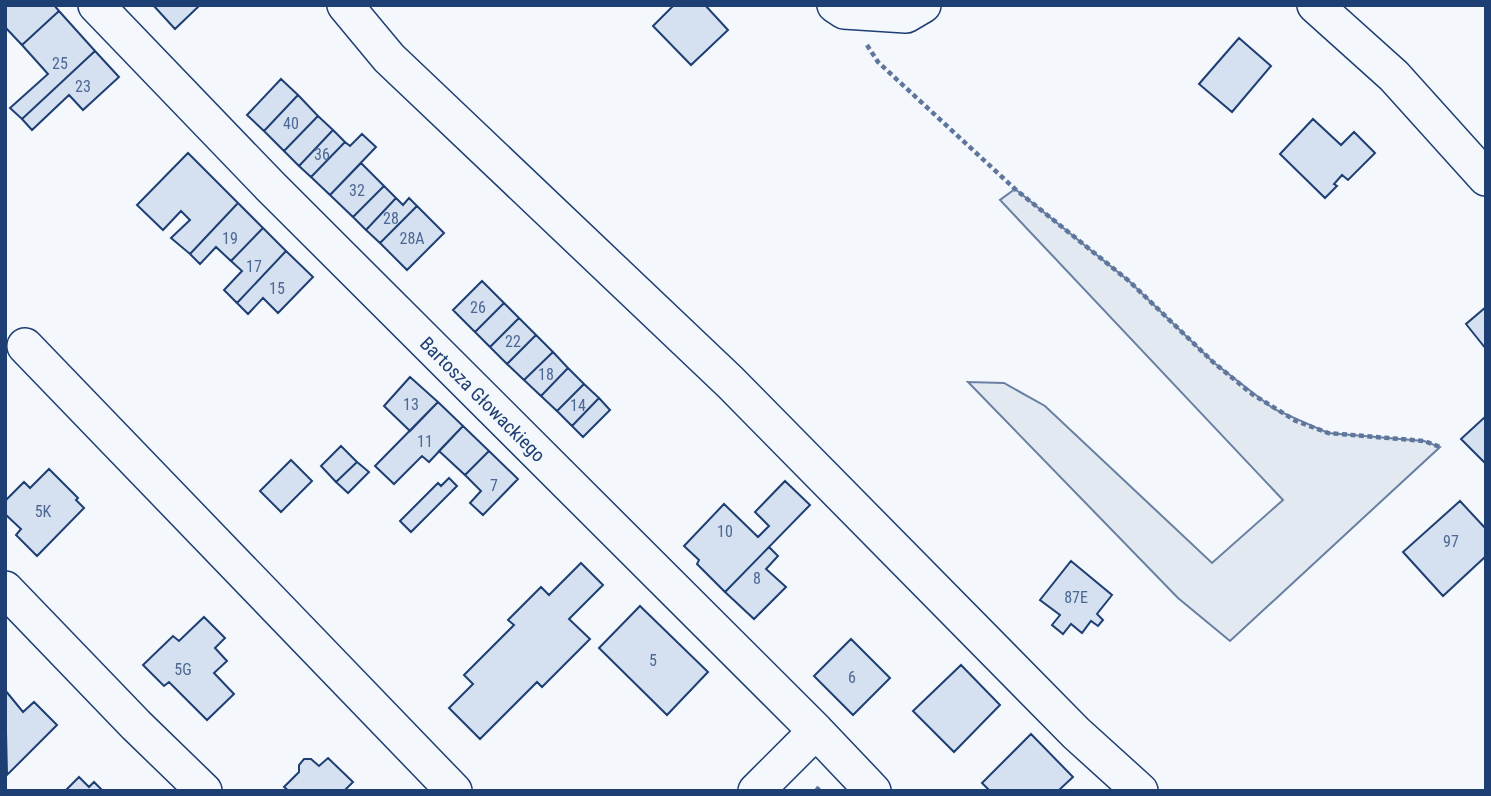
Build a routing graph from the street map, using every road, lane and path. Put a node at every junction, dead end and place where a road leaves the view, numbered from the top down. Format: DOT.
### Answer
graph roads {
  1 [pos="96,5"];
  2 [pos="345,5"];
  3 [pos="923,5"];
  4 [pos="1315,5"];
  5 [pos="840,8"];
  6 [pos="1486,178"];
  7 [pos="25,346"];
  8 [pos="1440,447"];
  9 [pos="5,589"];
  10 [pos="816,731"];
  11 [pos="205,791"];
  12 [pos="454,791"];
  13 [pos="756,791"];
  14 [pos="873,791"];
  15 [pos="1140,791"];
  1 -- 10 [label="street, Bartosza Głowackiego"];
  2 -- 15 [label="street"];
  3 -- 5 [label="street"];
  4 -- 6 [label="street"];
  5 -- 8 [label="path"];
  7 -- 12 [label="street"];
  9 -- 11 [label="street"];
  10 -- 13 [label="street"];
  10 -- 14 [label="street, Bartosza Głowackiego"];
}
